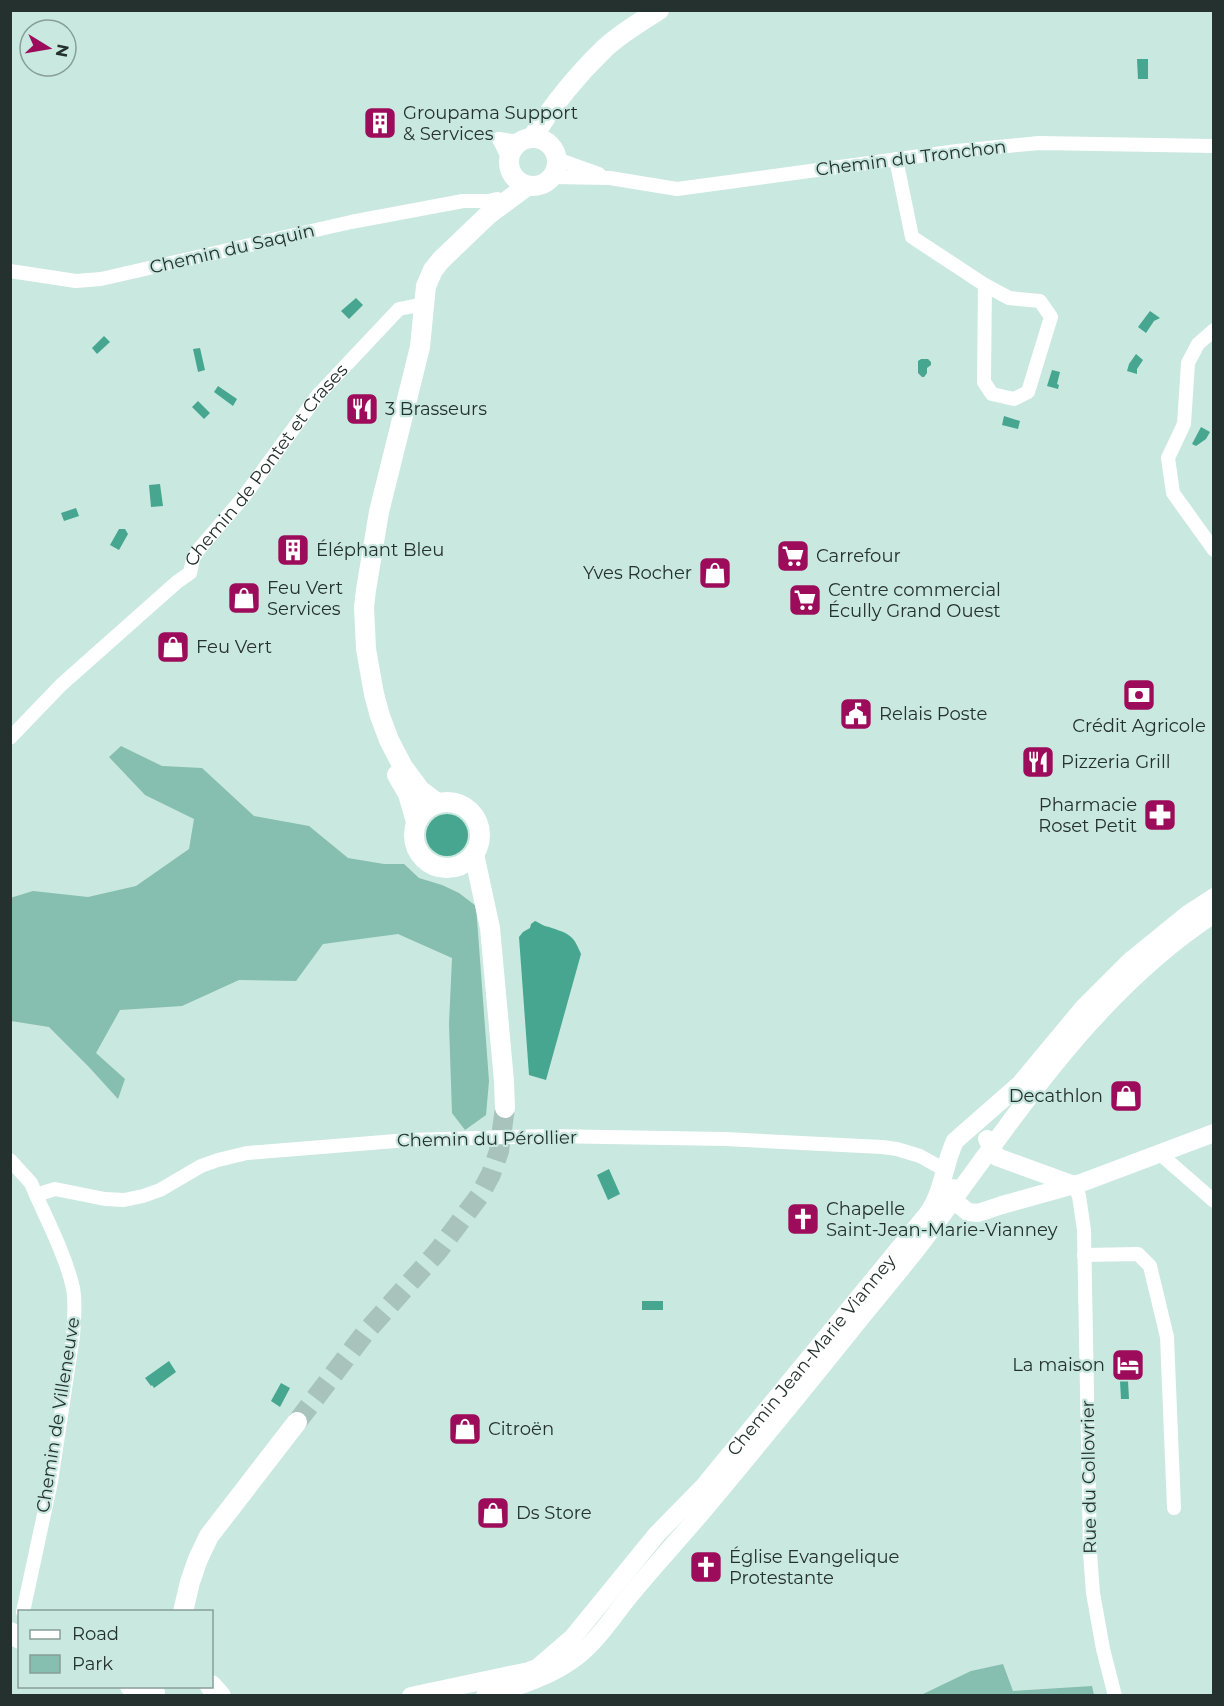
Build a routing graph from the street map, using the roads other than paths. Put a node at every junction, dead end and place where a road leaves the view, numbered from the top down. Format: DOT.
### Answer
graph roads {
  1 [pos="658,10"];
  2 [pos="567,89"];
  3 [pos="1214,146"];
  4 [pos="518,153"];
  5 [pos="896,159"];
  6 [pos="554,162"];
  7 [pos="527,186"];
  8 [pos="453,204"];
  9 [pos="489,212"];
  10 [pos="10,271"];
  11 [pos="985,285"];
  12 [pos="424,303"];
  13 [pos="1214,330"];
  14 [pos="379,512"];
  15 [pos="1213,550"];
  16 [pos="10,738"];
  17 [pos="437,803"];
  18 [pos="416,822"];
  19 [pos="474,854"];
  20 [pos="453,867"];
  21 [pos="483,898"];
  22 [pos="1212,907"];
  23 [pos="1192,920"];
  24 [pos="505,1108"];
  25 [pos="978,1121"];
  26 [pos="1214,1133"];
  27 [pos="991,1146"];
  28 [pos="1159,1153"];
  29 [pos="10,1160"];
  30 [pos="945,1170"];
  31 [pos="1074,1185"];
  32 [pos="36,1195"];
  33 [pos="953,1200"];
  34 [pos="1214,1201"];
  35 [pos="1084,1255"];
  36 [pos="297,1422"];
  37 [pos="253,1480"];
  38 [pos="1174,1508"];
  39 [pos="635,1562"];
  40 [pos="632,1593"];
  41 [pos="23,1610"];
  42 [pos="183,1610"];
  43 [pos="195,1610"];
  44 [pos="139,1688"];
  45 [pos="155,1692"];
  46 [pos="411,1695"];
  47 [pos="485,1695"];
  48 [pos="1115,1695"];
  1 -- 2 [label="main road"];
  2 -- 4 [label="main road"];
  2 -- 6 [label="main road"];
  3 -- 5 [label="street, Chemin du Tronchon"];
  4 -- 6 [label="main road"];
  4 -- 7 [label="main road"];
  4 -- 9 [label="main road"];
  5 -- 6 [label="street, Chemin du Tronchon"];
  5 -- 11 [label="street"];
  6 -- 7 [label="main road"];
  7 -- 9 [label="main road"];
  8 -- 9 [label="street"];
  8 -- 9 [label="street, Chemin du Saquin"];
  8 -- 10 [label="street, Chemin du Saquin"];
  9 -- 12 [label="main road"];
  11 -- 11 [label="street"];
  12 -- 14 [label="main road"];
  12 -- 16 [label="street, Chemin de Pontet et Crases"];
  13 -- 15 [label="street"];
  14 -- 17 [label="main road"];
  14 -- 18 [label="main road"];
  17 -- 18 [label="main road"];
  17 -- 19 [label="main road"];
  18 -- 20 [label="main road"];
  19 -- 20 [label="main road"];
  19 -- 21 [label="main road"];
  20 -- 21 [label="main road"];
  21 -- 24 [label="main road"];
  22 -- 23 [label="street, Chemin Jean-Marie Vianney"];
  23 -- 25 [label="street, Chemin Jean-Marie Vianney"];
  23 -- 27 [label="street, Chemin Jean-Marie Vianney"];
  25 -- 27 [label="street"];
  25 -- 30 [label="street, Chemin Jean-Marie Vianney"];
  26 -- 28 [label="street"];
  27 -- 31 [label="street"];
  27 -- 33 [label="street, Chemin Jean-Marie Vianney"];
  28 -- 31 [label="street"];
  28 -- 34 [label="street"];
  29 -- 32 [label="street, Chemin de Villeneuve"];
  30 -- 32 [label="street, Chemin du Pérollier"];
  30 -- 33 [label="street"];
  30 -- 39 [label="street, Chemin Jean-Marie Vianney"];
  31 -- 33 [label="street"];
  31 -- 35 [label="street, Rue du Collovrier"];
  32 -- 41 [label="street, Chemin de Villeneuve"];
  33 -- 40 [label="street, Chemin Jean-Marie Vianney"];
  35 -- 38 [label="street"];
  35 -- 48 [label="street, Rue du Collovrier"];
  36 -- 37 [label="main road"];
  37 -- 42 [label="main road"];
  37 -- 43 [label="main road"];
  39 -- 40 [label="street"];
  39 -- 46 [label="street, Chemin Jean-Marie Vianney"];
  40 -- 47 [label="street, Chemin Jean-Marie Vianney"];
  44 -- 45 [label="main road"];
}
